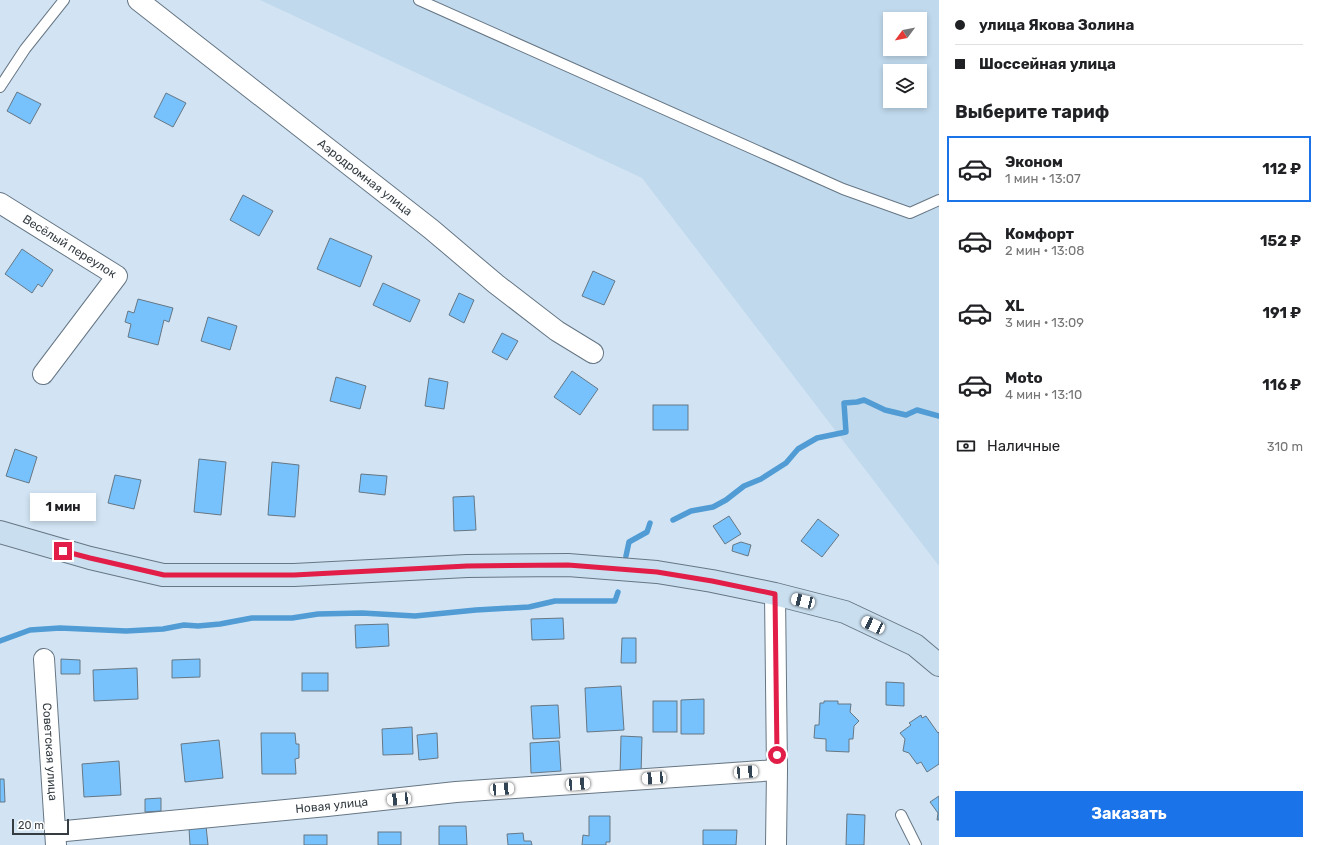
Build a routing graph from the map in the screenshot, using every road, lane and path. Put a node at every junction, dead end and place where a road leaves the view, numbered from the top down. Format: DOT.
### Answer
graph roads {
  1 [pos="64,0"];
  2 [pos="138,0"];
  3 [pos="419,0"];
  4 [pos="0,87"];
  5 [pos="939,200"];
  6 [pos="0,203"];
  7 [pos="593,354"];
  8 [pos="43,374"];
  9 [pos="0,532"];
  10 [pos="775,594"];
  11 [pos="44,659"];
  12 [pos="939,664"];
  13 [pos="777,770"];
  14 [pos="901,815"];
  15 [pos="55,839"];
  16 [pos="776,845"];
  17 [pos="916,845"];
  1 -- 4 [label="lane"];
  2 -- 7 [label="street, Аэродромная улица"];
  3 -- 5 [label="lane"];
  6 -- 8 [label="street, Весёлый переулок"];
  9 -- 10 [label="main road"];
  10 -- 12 [label="main road"];
  10 -- 13 [label="street"];
  11 -- 15 [label="street, Советская улица"];
  13 -- 15 [label="street, Новая улица"];
  13 -- 16 [label="street"];
  14 -- 17 [label="lane"];
}
